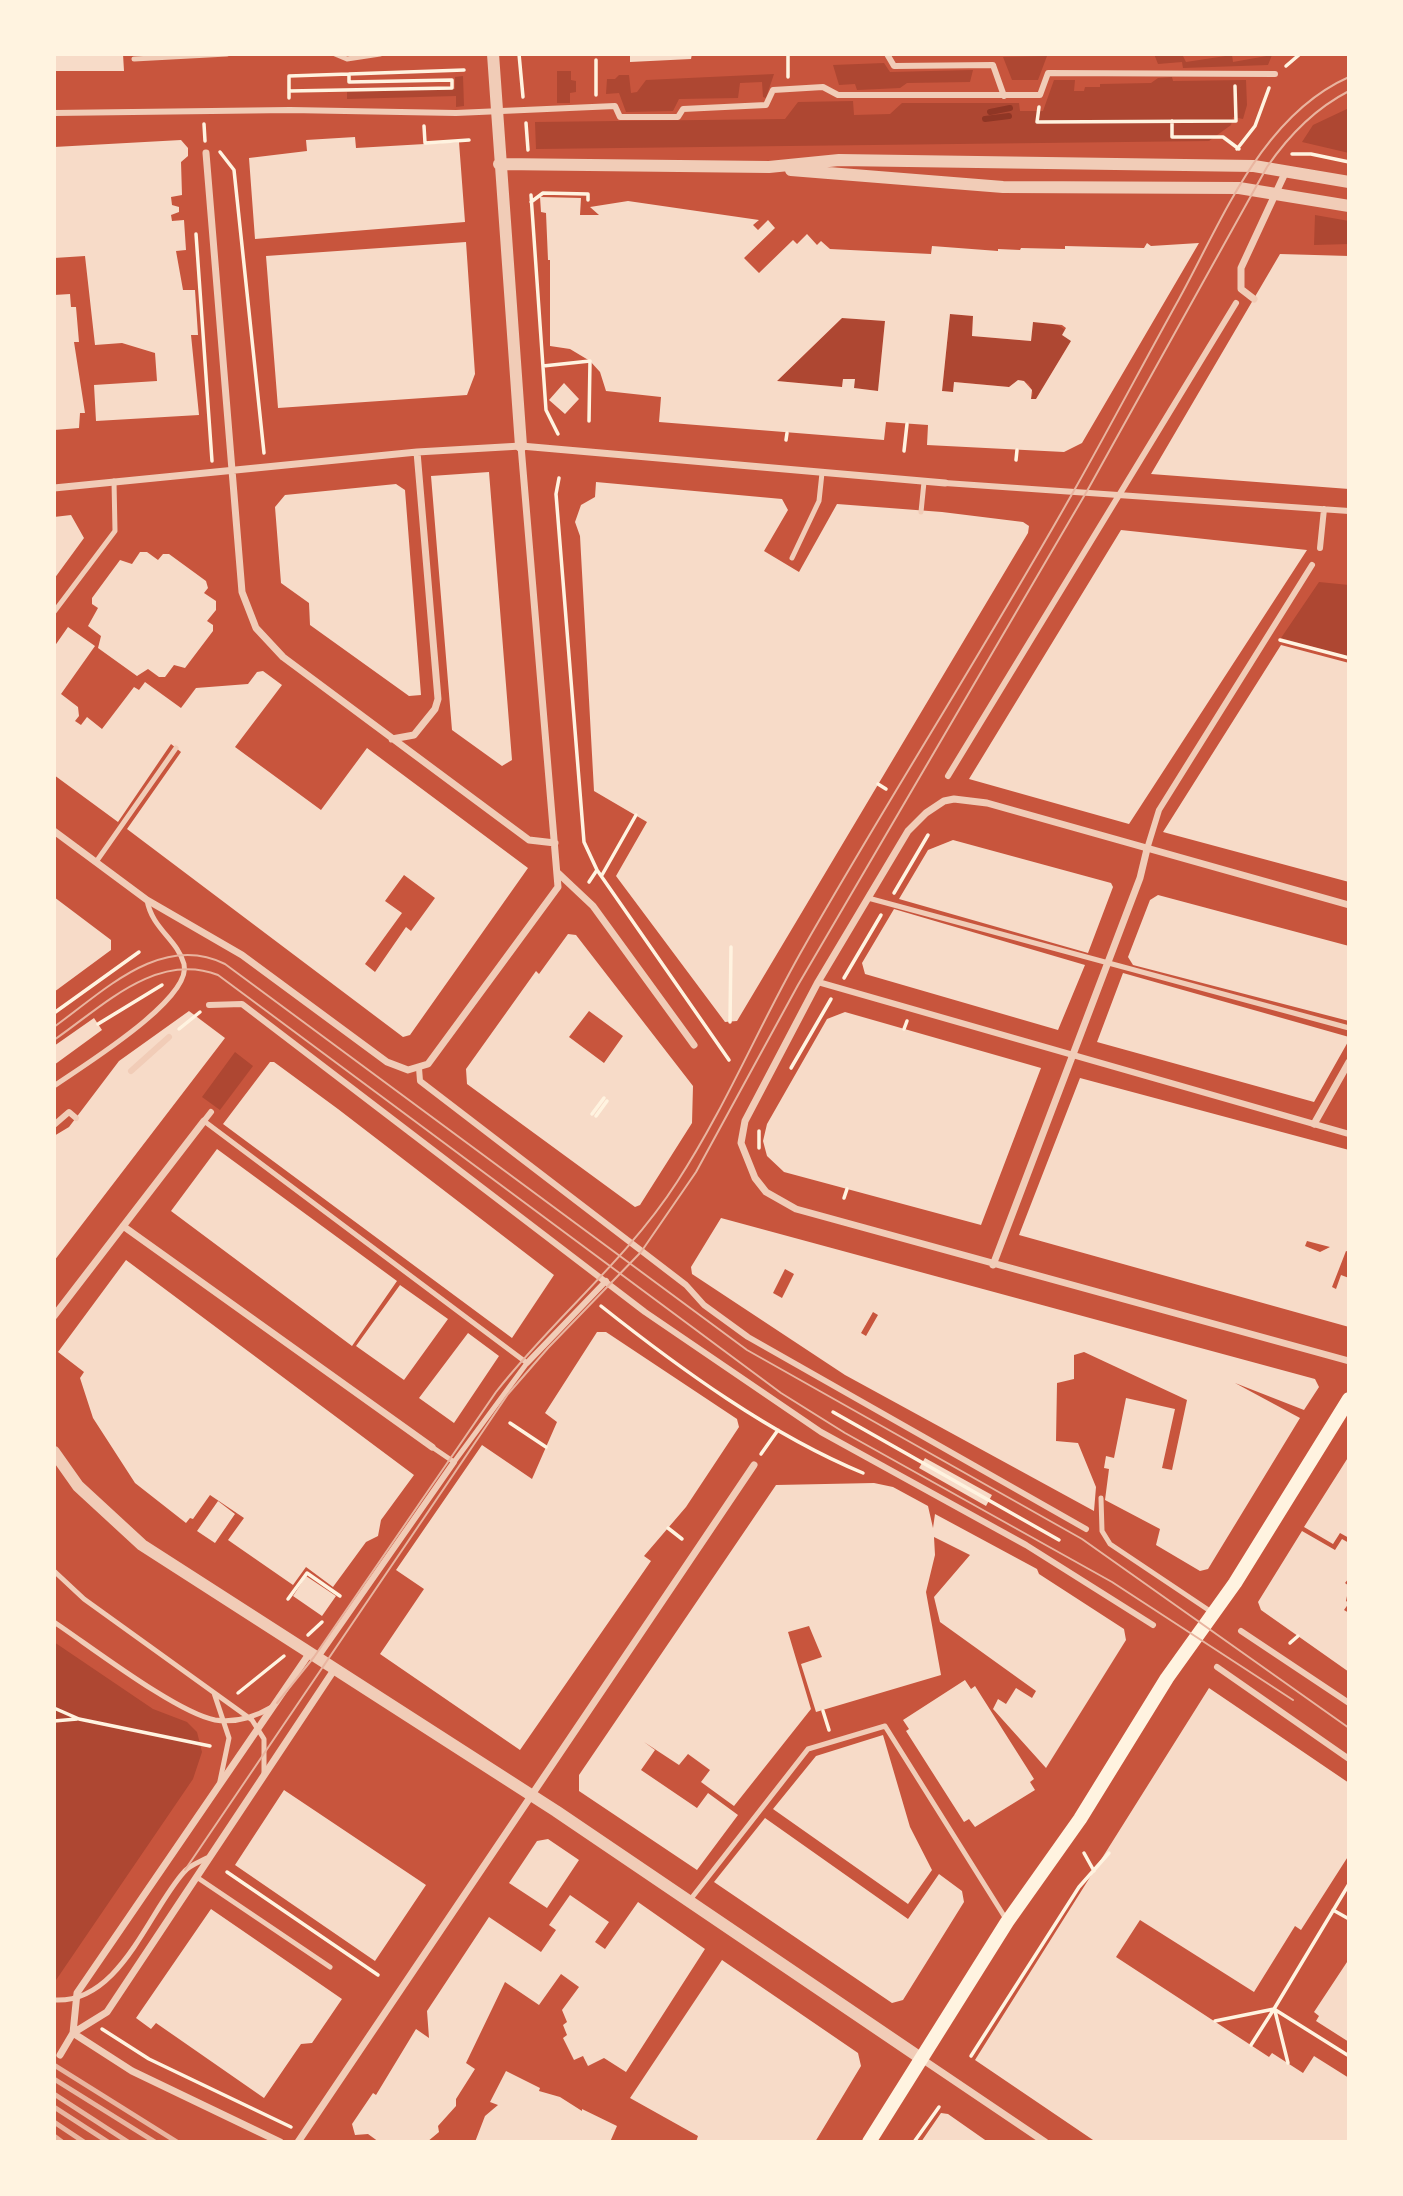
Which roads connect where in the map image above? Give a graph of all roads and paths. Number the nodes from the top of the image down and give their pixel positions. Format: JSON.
{"nodes":[{"id":1,"x":227,"y":54,"type":"edge"},
{"id":2,"x":335,"y":54,"type":"edge"},
{"id":3,"x":380,"y":54,"type":"edge"},
{"id":4,"x":493,"y":54,"type":"edge"},
{"id":5,"x":789,"y":54,"type":"edge"},
{"id":6,"x":887,"y":54,"type":"edge"},
{"id":7,"x":1300,"y":54,"type":"edge"},
{"id":8,"x":134,"y":59,"type":"dead end"},
{"id":9,"x":596,"y":60,"type":"dead end"},
{"id":10,"x":464,"y":70,"type":"dead end"},
{"id":11,"x":349,"y":74,"type":"junction"},
{"id":12,"x":1275,"y":74,"type":"joint"},
{"id":13,"x":1234,"y":75,"type":"junction"},
{"id":14,"x":788,"y":80,"type":"dead end"},
{"id":15,"x":289,"y":91,"type":"junction"},
{"id":16,"x":1040,"y":95,"type":"junction"},
{"id":17,"x":1004,"y":96,"type":"junction"},
{"id":18,"x":1266,"y":96,"type":"dead end"},
{"id":19,"x":596,"y":107,"type":"junction"},
{"id":20,"x":290,"y":110,"type":"junction"},
{"id":21,"x":203,"y":112,"type":"junction"},
{"id":22,"x":54,"y":113,"type":"edge"},
{"id":23,"x":1172,"y":121,"type":"junction"},
{"id":24,"x":469,"y":140,"type":"dead end"},
{"id":25,"x":427,"y":143,"type":"dead end"},
{"id":26,"x":1238,"y":149,"type":"junction"},
{"id":27,"x":1249,"y":149,"type":"dead end"},
{"id":28,"x":206,"y":150,"type":"junction"},
{"id":29,"x":1294,"y":154,"type":"dead end"},
{"id":30,"x":1349,"y":162,"type":"edge"},
{"id":31,"x":499,"y":164,"type":"junction"},
{"id":32,"x":769,"y":167,"type":"junction"},
{"id":33,"x":1287,"y":171,"type":"junction"},
{"id":34,"x":1349,"y":182,"type":"edge"},
{"id":35,"x":1276,"y":193,"type":"junction"},
{"id":36,"x":531,"y":195,"type":"dead end"},
{"id":37,"x":588,"y":200,"type":"dead end"},
{"id":38,"x":531,"y":202,"type":"junction"},
{"id":39,"x":1349,"y":206,"type":"edge"},
{"id":40,"x":196,"y":225,"type":"dead end"},
{"id":41,"x":1254,"y":299,"type":"dead end"},
{"id":42,"x":1236,"y":303,"type":"dead end"},
{"id":43,"x":542,"y":366,"type":"junction"},
{"id":44,"x":589,"y":421,"type":"dead end"},
{"id":45,"x":907,"y":424,"type":"dead end"},
{"id":46,"x":787,"y":433,"type":"dead end"},
{"id":47,"x":558,"y":434,"type":"dead end"},
{"id":48,"x":786,"y":440,"type":"dead end"},
{"id":49,"x":521,"y":446,"type":"junction"},
{"id":50,"x":263,"y":447,"type":"dead end"},
{"id":51,"x":1017,"y":450,"type":"dead end"},
{"id":52,"x":904,"y":451,"type":"dead end"},
{"id":53,"x":417,"y":452,"type":"junction"},
{"id":54,"x":1017,"y":460,"type":"dead end"},
{"id":55,"x":231,"y":469,"type":"junction"},
{"id":56,"x":212,"y":470,"type":"junction"},
{"id":57,"x":822,"y":473,"type":"junction"},
{"id":58,"x":559,"y":478,"type":"dead end"},
{"id":59,"x":114,"y":481,"type":"junction"},
{"id":60,"x":924,"y":482,"type":"junction"},
{"id":61,"x":945,"y":483,"type":"joint"},
{"id":62,"x":54,"y":488,"type":"edge"},
{"id":63,"x":1120,"y":494,"type":"junction"},
{"id":64,"x":1324,"y":509,"type":"junction"},
{"id":65,"x":1349,"y":511,"type":"edge"},
{"id":66,"x":921,"y":512,"type":"dead end"},
{"id":67,"x":1320,"y":548,"type":"dead end"},
{"id":68,"x":792,"y":558,"type":"dead end"},
{"id":69,"x":1311,"y":565,"type":"dead end"},
{"id":70,"x":54,"y":612,"type":"edge"},
{"id":71,"x":1267,"y":636,"type":"junction"},
{"id":72,"x":1349,"y":658,"type":"edge"},
{"id":73,"x":392,"y":738,"type":"junction"},
{"id":74,"x":176,"y":748,"type":"dead end"},
{"id":75,"x":948,"y":776,"type":"dead end"},
{"id":76,"x":878,"y":784,"type":"dead end"},
{"id":77,"x":886,"y":789,"type":"dead end"},
{"id":78,"x":636,"y":815,"type":"dead end"},
{"id":79,"x":54,"y":831,"type":"edge"},
{"id":80,"x":929,"y":835,"type":"dead end"},
{"id":81,"x":555,"y":843,"type":"junction"},
{"id":82,"x":1147,"y":849,"type":"junction"},
{"id":83,"x":96,"y":862,"type":"junction"},
{"id":84,"x":597,"y":870,"type":"junction"},
{"id":85,"x":558,"y":873,"type":"junction"},
{"id":86,"x":602,"y":875,"type":"junction"},
{"id":87,"x":588,"y":883,"type":"dead end"},
{"id":88,"x":868,"y":898,"type":"junction"},
{"id":89,"x":147,"y":900,"type":"junction"},
{"id":90,"x":888,"y":903,"type":"junction"},
{"id":91,"x":1349,"y":905,"type":"edge"},
{"id":92,"x":732,"y":947,"type":"dead end"},
{"id":93,"x":139,"y":952,"type":"dead end"},
{"id":94,"x":1108,"y":962,"type":"junction"},
{"id":95,"x":818,"y":982,"type":"junction"},
{"id":96,"x":163,"y":984,"type":"dead end"},
{"id":97,"x":838,"y":989,"type":"junction"},
{"id":98,"x":209,"y":1004,"type":"joint"},
{"id":99,"x":54,"y":1013,"type":"edge"},
{"id":100,"x":730,"y":1022,"type":"dead end"},
{"id":101,"x":98,"y":1024,"type":"dead end"},
{"id":102,"x":1349,"y":1028,"type":"edge"},
{"id":103,"x":169,"y":1037,"type":"joint"},
{"id":104,"x":695,"y":1045,"type":"dead end"},
{"id":105,"x":1072,"y":1053,"type":"junction"},
{"id":106,"x":729,"y":1060,"type":"dead end"},
{"id":107,"x":1349,"y":1062,"type":"edge"},
{"id":108,"x":419,"y":1068,"type":"junction"},
{"id":109,"x":131,"y":1071,"type":"dead end"},
{"id":110,"x":786,"y":1076,"type":"dead end"},
{"id":111,"x":54,"y":1086,"type":"edge"},
{"id":112,"x":606,"y":1099,"type":"dead end"},
{"id":113,"x":211,"y":1112,"type":"dead end"},
{"id":114,"x":594,"y":1115,"type":"dead end"},
{"id":115,"x":76,"y":1118,"type":"dead end"},
{"id":116,"x":762,"y":1118,"type":"dead end"},
{"id":117,"x":204,"y":1121,"type":"junction"},
{"id":118,"x":1314,"y":1124,"type":"junction"},
{"id":119,"x":54,"y":1125,"type":"edge"},
{"id":120,"x":1349,"y":1134,"type":"edge"},
{"id":121,"x":760,"y":1153,"type":"dead end"},
{"id":122,"x":847,"y":1189,"type":"dead end"},
{"id":123,"x":844,"y":1198,"type":"dead end"},
{"id":124,"x":123,"y":1226,"type":"junction"},
{"id":125,"x":993,"y":1265,"type":"junction"},
{"id":126,"x":606,"y":1281,"type":"junction"},
{"id":127,"x":54,"y":1315,"type":"edge"},
{"id":128,"x":1349,"y":1361,"type":"edge"},
{"id":129,"x":527,"y":1363,"type":"junction"},
{"id":130,"x":1349,"y":1399,"type":"edge"},
{"id":131,"x":833,"y":1412,"type":"dead end"},
{"id":132,"x":510,"y":1423,"type":"dead end"},
{"id":133,"x":778,"y":1430,"type":"dead end"},
{"id":134,"x":432,"y":1447,"type":"joint"},
{"id":135,"x":546,"y":1447,"type":"dead end"},
{"id":136,"x":54,"y":1452,"type":"edge"},
{"id":137,"x":454,"y":1462,"type":"junction"},
{"id":138,"x":754,"y":1465,"type":"joint"},
{"id":139,"x":1101,"y":1498,"type":"dead end"},
{"id":140,"x":668,"y":1528,"type":"dead end"},
{"id":141,"x":1086,"y":1529,"type":"dead end"},
{"id":142,"x":682,"y":1539,"type":"dead end"},
{"id":143,"x":1059,"y":1540,"type":"dead end"},
{"id":144,"x":54,"y":1571,"type":"edge"},
{"id":145,"x":340,"y":1596,"type":"dead end"},
{"id":146,"x":288,"y":1599,"type":"dead end"},
{"id":147,"x":1214,"y":1613,"type":"junction"},
{"id":148,"x":54,"y":1622,"type":"edge"},
{"id":149,"x":1153,"y":1625,"type":"dead end"},
{"id":150,"x":1241,"y":1631,"type":"dead end"},
{"id":151,"x":1298,"y":1636,"type":"dead end"},
{"id":152,"x":1290,"y":1643,"type":"dead end"},
{"id":153,"x":313,"y":1656,"type":"junction"},
{"id":154,"x":273,"y":1665,"type":"dead end"},
{"id":155,"x":1217,"y":1667,"type":"dead end"},
{"id":156,"x":334,"y":1670,"type":"junction"},
{"id":157,"x":265,"y":1672,"type":"junction"},
{"id":158,"x":275,"y":1679,"type":"dead end"},
{"id":159,"x":214,"y":1693,"type":"junction"},
{"id":160,"x":237,"y":1693,"type":"dead end"},
{"id":161,"x":277,"y":1703,"type":"junction"},
{"id":162,"x":1349,"y":1703,"type":"edge"},
{"id":163,"x":54,"y":1708,"type":"edge"},
{"id":164,"x":823,"y":1711,"type":"dead end"},
{"id":165,"x":250,"y":1717,"type":"junction"},
{"id":166,"x":79,"y":1719,"type":"junction"},
{"id":167,"x":54,"y":1721,"type":"edge"},
{"id":168,"x":224,"y":1721,"type":"junction"},
{"id":169,"x":259,"y":1729,"type":"junction"},
{"id":170,"x":832,"y":1742,"type":"junction"},
{"id":171,"x":210,"y":1746,"type":"dead end"},
{"id":172,"x":1349,"y":1759,"type":"edge"},
{"id":173,"x":263,"y":1775,"type":"junction"},
{"id":174,"x":219,"y":1784,"type":"junction"},
{"id":175,"x":530,"y":1797,"type":"junction"},
{"id":176,"x":1084,"y":1853,"type":"dead end"},
{"id":177,"x":1109,"y":1853,"type":"dead end"},
{"id":178,"x":207,"y":1858,"type":"junction"},
{"id":179,"x":1094,"y":1871,"type":"junction"},
{"id":180,"x":227,"y":1872,"type":"dead end"},
{"id":181,"x":198,"y":1878,"type":"junction"},
{"id":182,"x":1349,"y":1884,"type":"edge"},
{"id":183,"x":690,"y":1900,"type":"junction"},
{"id":184,"x":1334,"y":1910,"type":"junction"},
{"id":185,"x":1349,"y":1919,"type":"edge"},
{"id":186,"x":1007,"y":1922,"type":"junction"},
{"id":187,"x":330,"y":1967,"type":"dead end"},
{"id":188,"x":378,"y":1975,"type":"dead end"},
{"id":189,"x":77,"y":1998,"type":"junction"},
{"id":190,"x":54,"y":2000,"type":"edge"},
{"id":191,"x":1274,"y":2009,"type":"junction"},
{"id":192,"x":1215,"y":2021,"type":"dead end"},
{"id":193,"x":74,"y":2034,"type":"junction"},
{"id":194,"x":125,"y":2045,"type":"dead end"},
{"id":195,"x":1251,"y":2045,"type":"dead end"},
{"id":196,"x":60,"y":2055,"type":"dead end"},
{"id":197,"x":971,"y":2056,"type":"dead end"},
{"id":198,"x":1349,"y":2056,"type":"edge"},
{"id":199,"x":922,"y":2059,"type":"junction"},
{"id":200,"x":1288,"y":2063,"type":"dead end"},
{"id":201,"x":939,"y":2107,"type":"dead end"},
{"id":202,"x":304,"y":2134,"type":"junction"},
{"id":203,"x":280,"y":2142,"type":"edge"},
{"id":204,"x":298,"y":2142,"type":"edge"},
{"id":205,"x":869,"y":2142,"type":"edge"},
{"id":206,"x":914,"y":2142,"type":"edge"},
{"id":207,"x":1045,"y":2142,"type":"edge"}],
"edges":[{"from":1,"to":8,"type":"lane"},
{"from":2,"to":3,"type":"lane"},
{"from":4,"to":31,"type":"street"},
{"from":5,"to":14,"type":"path"},
{"from":6,"to":17,"type":"street"},
{"from":7,"to":12,"type":"path"},
{"from":9,"to":19,"type":"path"},
{"from":10,"to":11,"type":"path"},
{"from":11,"to":15,"type":"path"},
{"from":11,"to":15,"type":"path"},
{"from":12,"to":13,"type":"street"},
{"from":13,"to":16,"type":"street"},
{"from":13,"to":23,"type":"path"},
{"from":15,"to":20,"type":"path"},
{"from":16,"to":17,"type":"street"},
{"from":16,"to":23,"type":"path"},
{"from":17,"to":19,"type":"street"},
{"from":18,"to":26,"type":"path"},
{"from":19,"to":20,"type":"street"},
{"from":20,"to":21,"type":"street"},
{"from":21,"to":22,"type":"street"},
{"from":21,"to":28,"type":"path"},
{"from":23,"to":26,"type":"path"},
{"from":24,"to":25,"type":"path"},
{"from":26,"to":27,"type":"path"},
{"from":28,"to":50,"type":"path"},
{"from":28,"to":55,"type":"street"},
{"from":29,"to":30,"type":"path"},
{"from":31,"to":32,"type":"street"},
{"from":31,"to":49,"type":"street"},
{"from":32,"to":33,"type":"street"},
{"from":32,"to":35,"type":"street"},
{"from":33,"to":34,"type":"street"},
{"from":33,"to":35,"type":"street"},
{"from":35,"to":39,"type":"street"},
{"from":35,"to":41,"type":"street"},
{"from":36,"to":38,"type":"path"},
{"from":37,"to":38,"type":"path"},
{"from":38,"to":43,"type":"path"},
{"from":40,"to":56,"type":"path"},
{"from":42,"to":63,"type":"street"},
{"from":43,"to":44,"type":"path"},
{"from":43,"to":47,"type":"path"},
{"from":45,"to":52,"type":"path"},
{"from":46,"to":48,"type":"path"},
{"from":49,"to":53,"type":"street"},
{"from":49,"to":57,"type":"street"},
{"from":49,"to":81,"type":"street"},
{"from":51,"to":54,"type":"path"},
{"from":53,"to":55,"type":"street"},
{"from":53,"to":73,"type":"street"},
{"from":55,"to":56,"type":"street"},
{"from":55,"to":73,"type":"street"},
{"from":56,"to":59,"type":"street"},
{"from":57,"to":60,"type":"street"},
{"from":57,"to":68,"type":"lane"},
{"from":58,"to":84,"type":"path"},
{"from":59,"to":62,"type":"street"},
{"from":59,"to":70,"type":"lane"},
{"from":60,"to":61,"type":"street"},
{"from":60,"to":66,"type":"lane"},
{"from":61,"to":63,"type":"street"},
{"from":63,"to":64,"type":"street"},
{"from":63,"to":75,"type":"street"},
{"from":64,"to":65,"type":"street"},
{"from":64,"to":67,"type":"street"},
{"from":69,"to":71,"type":"street"},
{"from":71,"to":72,"type":"path"},
{"from":71,"to":82,"type":"street"},
{"from":73,"to":81,"type":"street"},
{"from":74,"to":83,"type":"lane"},
{"from":76,"to":77,"type":"path"},
{"from":78,"to":86,"type":"path"},
{"from":79,"to":83,"type":"street"},
{"from":80,"to":90,"type":"path"},
{"from":81,"to":85,"type":"street"},
{"from":82,"to":88,"type":"street"},
{"from":82,"to":91,"type":"street"},
{"from":82,"to":94,"type":"street"},
{"from":83,"to":89,"type":"street"},
{"from":84,"to":86,"type":"path"},
{"from":84,"to":87,"type":"path"},
{"from":85,"to":104,"type":"street"},
{"from":85,"to":108,"type":"street"},
{"from":86,"to":106,"type":"path"},
{"from":88,"to":90,"type":"lane"},
{"from":88,"to":95,"type":"street"},
{"from":89,"to":108,"type":"street"},
{"from":89,"to":111,"type":"lane"},
{"from":90,"to":94,"type":"lane"},
{"from":90,"to":97,"type":"path"},
{"from":92,"to":100,"type":"path"},
{"from":93,"to":99,"type":"path"},
{"from":94,"to":102,"type":"lane"},
{"from":94,"to":105,"type":"street"},
{"from":95,"to":97,"type":"street"},
{"from":95,"to":125,"type":"street"},
{"from":96,"to":101,"type":"path"},
{"from":97,"to":105,"type":"street"},
{"from":97,"to":110,"type":"path"},
{"from":98,"to":103,"type":"path"},
{"from":98,"to":126,"type":"street"},
{"from":103,"to":109,"type":"street"},
{"from":105,"to":118,"type":"street"},
{"from":105,"to":125,"type":"street"},
{"from":107,"to":118,"type":"street"},
{"from":108,"to":141,"type":"street"},
{"from":112,"to":114,"type":"path"},
{"from":113,"to":117,"type":"street"},
{"from":115,"to":119,"type":"street"},
{"from":116,"to":121,"type":"path"},
{"from":117,"to":124,"type":"street"},
{"from":117,"to":129,"type":"lane"},
{"from":118,"to":120,"type":"street"},
{"from":122,"to":123,"type":"path"},
{"from":124,"to":127,"type":"street"},
{"from":124,"to":134,"type":"street"},
{"from":125,"to":128,"type":"street"},
{"from":126,"to":129,"type":"street"},
{"from":126,"to":149,"type":"street"},
{"from":129,"to":137,"type":"lane"},
{"from":130,"to":147,"type":"main road"},
{"from":131,"to":143,"type":"path"},
{"from":132,"to":135,"type":"path"},
{"from":133,"to":138,"type":"path"},
{"from":134,"to":137,"type":"lane"},
{"from":136,"to":153,"type":"street"},
{"from":137,"to":153,"type":"street"},
{"from":138,"to":175,"type":"street"},
{"from":139,"to":147,"type":"lane"},
{"from":140,"to":142,"type":"path"},
{"from":144,"to":159,"type":"lane"},
{"from":145,"to":146,"type":"path"},
{"from":147,"to":186,"type":"main road"},
{"from":148,"to":168,"type":"lane"},
{"from":150,"to":162,"type":"street"},
{"from":151,"to":152,"type":"path"},
{"from":153,"to":156,"type":"street"},
{"from":153,"to":161,"type":"street"},
{"from":154,"to":157,"type":"path"},
{"from":155,"to":172,"type":"street"},
{"from":156,"to":173,"type":"street"},
{"from":156,"to":175,"type":"street"},
{"from":157,"to":158,"type":"path"},
{"from":157,"to":160,"type":"path"},
{"from":159,"to":165,"type":"lane"},
{"from":159,"to":168,"type":"lane"},
{"from":161,"to":165,"type":"lane"},
{"from":161,"to":169,"type":"street"},
{"from":163,"to":166,"type":"path"},
{"from":164,"to":170,"type":"path"},
{"from":165,"to":168,"type":"lane"},
{"from":165,"to":169,"type":"lane"},
{"from":166,"to":167,"type":"path"},
{"from":166,"to":171,"type":"path"},
{"from":168,"to":174,"type":"lane"},
{"from":169,"to":173,"type":"lane"},
{"from":169,"to":174,"type":"street"},
{"from":170,"to":183,"type":"lane"},
{"from":170,"to":186,"type":"lane"},
{"from":173,"to":178,"type":"street"},
{"from":174,"to":189,"type":"street"},
{"from":175,"to":183,"type":"street"},
{"from":175,"to":202,"type":"street"},
{"from":176,"to":179,"type":"path"},
{"from":177,"to":179,"type":"path"},
{"from":178,"to":181,"type":"street"},
{"from":178,"to":189,"type":"lane"},
{"from":179,"to":197,"type":"path"},
{"from":180,"to":188,"type":"path"},
{"from":181,"to":187,"type":"lane"},
{"from":181,"to":193,"type":"street"},
{"from":182,"to":184,"type":"path"},
{"from":183,"to":199,"type":"street"},
{"from":184,"to":185,"type":"path"},
{"from":184,"to":191,"type":"path"},
{"from":186,"to":199,"type":"main road"},
{"from":189,"to":190,"type":"lane"},
{"from":189,"to":193,"type":"street"},
{"from":191,"to":192,"type":"path"},
{"from":191,"to":195,"type":"path"},
{"from":191,"to":198,"type":"path"},
{"from":191,"to":200,"type":"path"},
{"from":193,"to":196,"type":"street"},
{"from":193,"to":203,"type":"street"},
{"from":194,"to":202,"type":"path"},
{"from":199,"to":205,"type":"main road"},
{"from":199,"to":207,"type":"street"},
{"from":201,"to":206,"type":"path"},
{"from":202,"to":204,"type":"street"}]}
